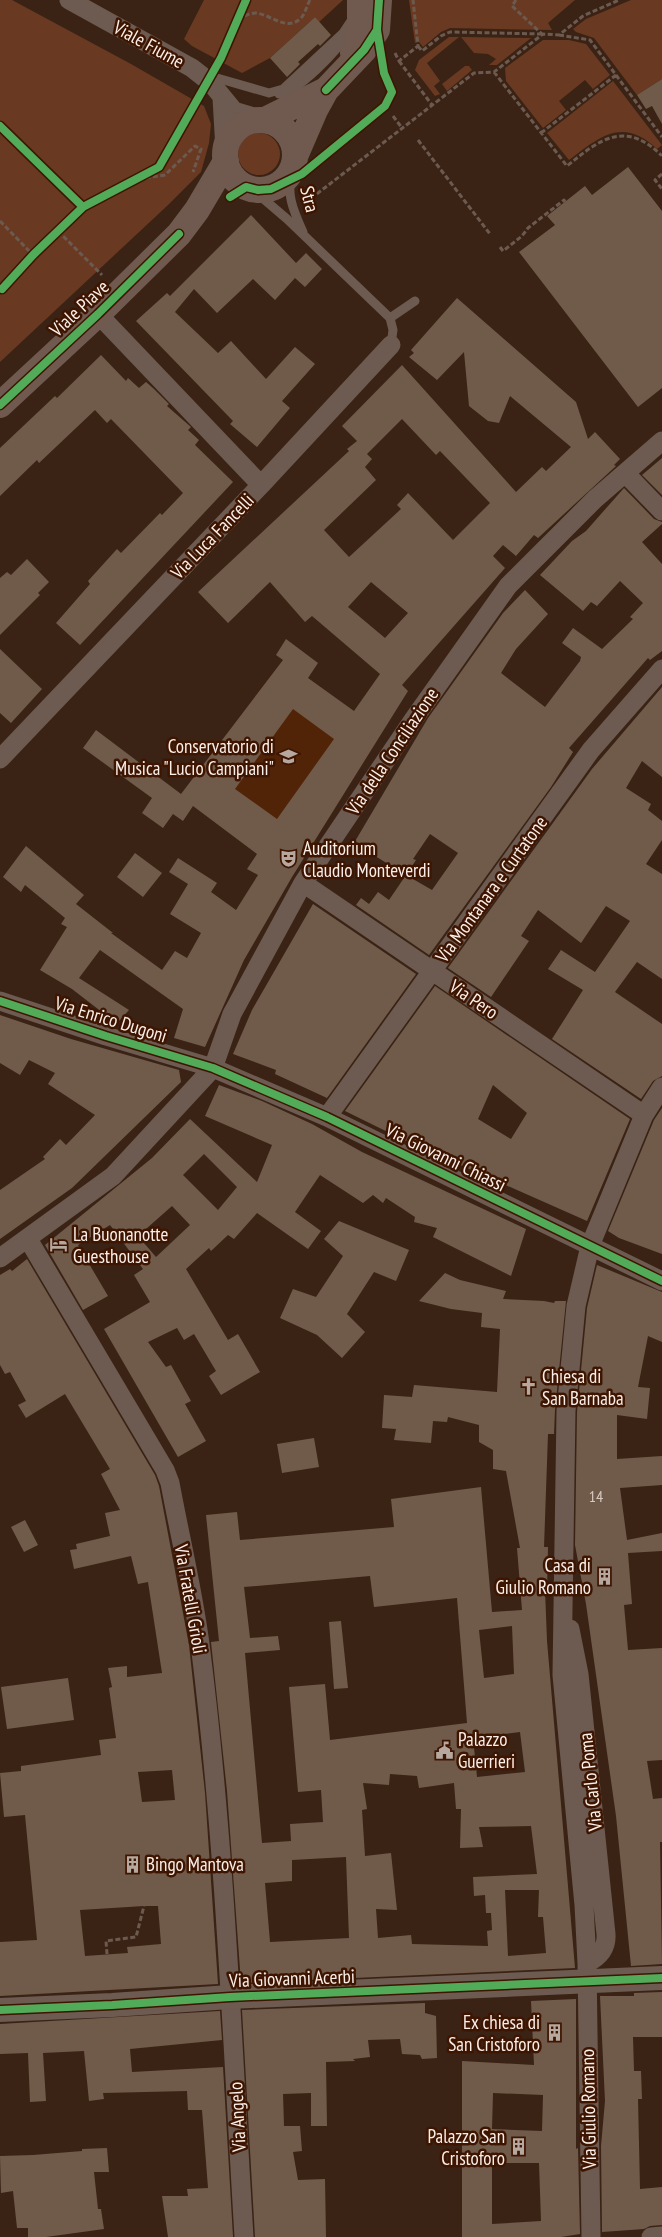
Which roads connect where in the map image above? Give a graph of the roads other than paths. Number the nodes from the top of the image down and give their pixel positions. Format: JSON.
{"nodes":[{"id":1,"x":69,"y":0,"type":"edge"},
{"id":2,"x":379,"y":0,"type":"edge"},
{"id":3,"x":357,"y":7,"type":"edge"},
{"id":4,"x":386,"y":37,"type":"junction"},
{"id":5,"x":192,"y":68,"type":"junction"},
{"id":6,"x":333,"y":83,"type":"junction"},
{"id":7,"x":222,"y":98,"type":"junction"},
{"id":8,"x":263,"y":120,"type":"junction"},
{"id":9,"x":226,"y":155,"type":"junction"},
{"id":10,"x":290,"y":172,"type":"junction"},
{"id":11,"x":249,"y":188,"type":"junction"},
{"id":12,"x":179,"y":234,"type":"junction"},
{"id":13,"x":305,"y":236,"type":"junction"},
{"id":14,"x":416,"y":301,"type":"dead end"},
{"id":15,"x":98,"y":314,"type":"junction"},
{"id":16,"x":390,"y":318,"type":"junction"},
{"id":17,"x":391,"y":345,"type":"joint"},
{"id":18,"x":0,"y":404,"type":"edge"},
{"id":19,"x":662,"y":441,"type":"edge"},
{"id":20,"x":625,"y":472,"type":"junction"},
{"id":21,"x":261,"y":485,"type":"junction"},
{"id":22,"x":662,"y":511,"type":"edge"},
{"id":23,"x":662,"y":668,"type":"edge"},
{"id":24,"x":0,"y":760,"type":"edge"},
{"id":25,"x":303,"y":883,"type":"junction"},
{"id":26,"x":433,"y":970,"type":"junction"},
{"id":27,"x":0,"y":1001,"type":"edge"},
{"id":28,"x":213,"y":1068,"type":"junction"},
{"id":29,"x":662,"y":1087,"type":"edge"},
{"id":30,"x":644,"y":1115,"type":"junction"},
{"id":31,"x":327,"y":1116,"type":"junction"},
{"id":32,"x":28,"y":1239,"type":"junction"},
{"id":33,"x":590,"y":1246,"type":"junction"},
{"id":34,"x":0,"y":1258,"type":"edge"},
{"id":35,"x":662,"y":1281,"type":"edge"},
{"id":36,"x":587,"y":1972,"type":"junction"},
{"id":37,"x":662,"y":1978,"type":"edge"},
{"id":38,"x":230,"y":1996,"type":"junction"},
{"id":39,"x":0,"y":2010,"type":"edge"},
{"id":40,"x":662,"y":2236,"type":"edge"},
{"id":41,"x":244,"y":2237,"type":"edge"},
{"id":42,"x":591,"y":2237,"type":"edge"},
{"id":43,"x":651,"y":2237,"type":"edge"}],
"edges":[{"from":1,"to":5,"type":"street","name":"Viale Fiume"},
{"from":2,"to":4,"type":"main road"},
{"from":3,"to":5,"type":"lane"},
{"from":3,"to":6,"type":"main road"},
{"from":4,"to":6,"type":"main road"},
{"from":4,"to":10,"type":"lane"},
{"from":5,"to":7,"type":"street","name":"Viale Fiume"},
{"from":6,"to":8,"type":"main road"},
{"from":6,"to":10,"type":"main road"},
{"from":7,"to":8,"type":"street","name":"Viale Fiume"},
{"from":7,"to":9,"type":"street"},
{"from":8,"to":9,"type":"main road"},
{"from":8,"to":10,"type":"main road"},
{"from":9,"to":11,"type":"main road"},
{"from":9,"to":12,"type":"main road"},
{"from":10,"to":11,"type":"main road"},
{"from":10,"to":13,"type":"lane","name":"Stra"},
{"from":11,"to":12,"type":"main road"},
{"from":11,"to":13,"type":"lane"},
{"from":12,"to":15,"type":"main road","name":"Viale Piave"},
{"from":13,"to":16,"type":"lane"},
{"from":14,"to":16,"type":"lane"},
{"from":15,"to":18,"type":"main road","name":"Viale Piave"},
{"from":15,"to":21,"type":"street","name":"Via Luca Fancelli"},
{"from":16,"to":17,"type":"lane"},
{"from":17,"to":21,"type":"street"},
{"from":19,"to":20,"type":"street","name":"Via della Conciliazione"},
{"from":20,"to":22,"type":"street"},
{"from":20,"to":25,"type":"street","name":"Via della Conciliazione"},
{"from":21,"to":24,"type":"street","name":"Via Luca Fancelli"},
{"from":23,"to":26,"type":"street","name":"Via Montanara e Curtatone"},
{"from":25,"to":26,"type":"street","name":"Via Pero"},
{"from":25,"to":28,"type":"street","name":"Via della Conciliazione"},
{"from":26,"to":30,"type":"street","name":"Via Pero"},
{"from":26,"to":31,"type":"street","name":"Via Montanara e Curtatone"},
{"from":27,"to":28,"type":"street","name":"Via Enrico Dugoni"},
{"from":28,"to":31,"type":"street","name":"Via Giovanni Chiassi"},
{"from":28,"to":32,"type":"street","name":"Via della Conciliazione"},
{"from":29,"to":30,"type":"street","name":"Via Carlo Poma"},
{"from":30,"to":33,"type":"street","name":"Via Carlo Poma"},
{"from":31,"to":33,"type":"street","name":"Via Giovanni Chiassi"},
{"from":32,"to":34,"type":"street","name":"Via della Conciliazione"},
{"from":32,"to":38,"type":"street","name":"Via Fratelli Grioli"},
{"from":33,"to":35,"type":"street","name":"Via Giovanni Chiassi"},
{"from":33,"to":36,"type":"street","name":"Via Carlo Poma"},
{"from":36,"to":37,"type":"street","name":"Via Giovanni Acerbi"},
{"from":36,"to":38,"type":"street","name":"Via Giovanni Acerbi"},
{"from":36,"to":42,"type":"street","name":"Via Giulio Romano"},
{"from":38,"to":39,"type":"street","name":"Via Giovanni Acerbi"},
{"from":38,"to":41,"type":"street","name":"Via Angelo"},
{"from":40,"to":43,"type":"street"}]}
